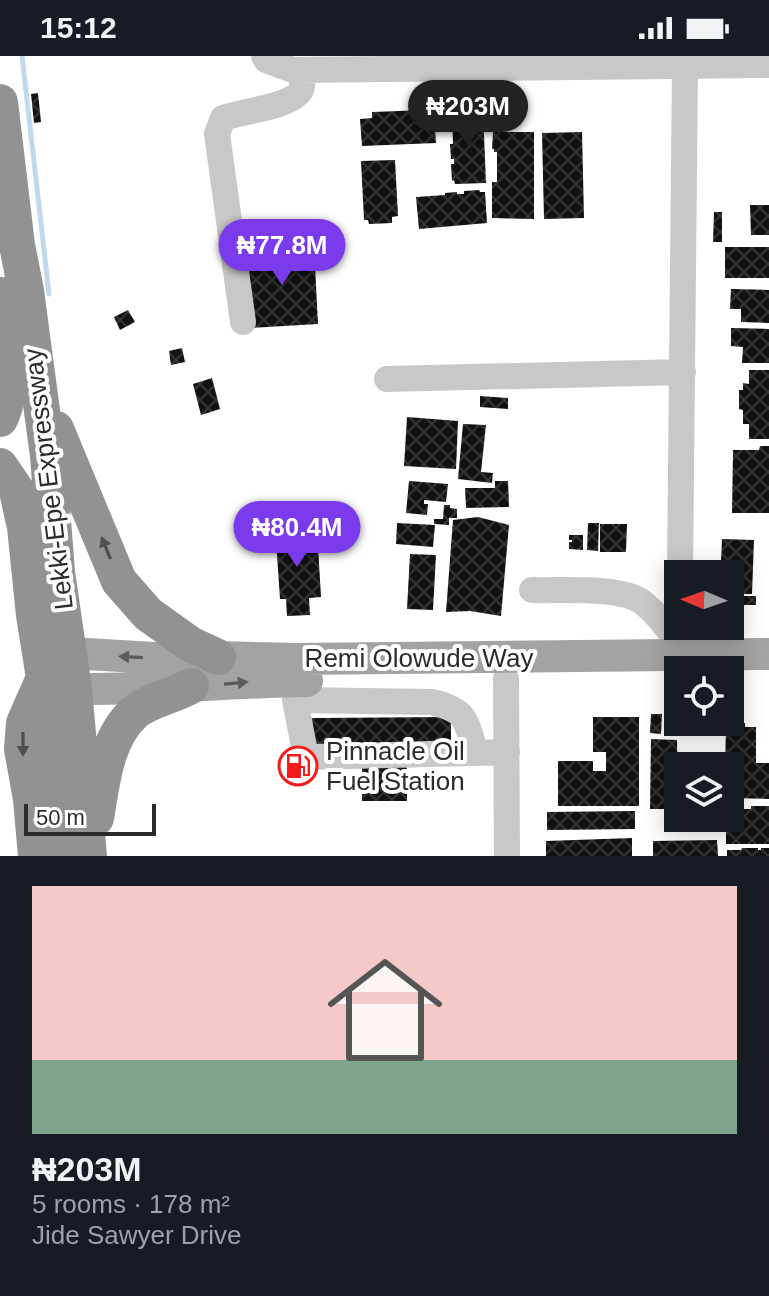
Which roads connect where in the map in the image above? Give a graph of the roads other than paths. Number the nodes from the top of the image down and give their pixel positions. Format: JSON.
{"nodes":[{"id":1,"x":265,"y":58,"type":"edge"},
{"id":2,"x":769,"y":65,"type":"edge"},
{"id":3,"x":685,"y":66,"type":"junction"},
{"id":4,"x":303,"y":71,"type":"junction"},
{"id":5,"x":0,"y":102,"type":"edge"},
{"id":6,"x":0,"y":267,"type":"edge"},
{"id":7,"x":243,"y":322,"type":"dead end"},
{"id":8,"x":683,"y":372,"type":"junction"},
{"id":9,"x":387,"y":379,"type":"dead end"},
{"id":10,"x":38,"y":386,"type":"junction"},
{"id":11,"x":0,"y":419,"type":"edge"},
{"id":12,"x":0,"y":466,"type":"edge"},
{"id":13,"x":0,"y":510,"type":"edge"},
{"id":14,"x":680,"y":560,"type":"edge"},
{"id":15,"x":532,"y":590,"type":"dead end"},
{"id":16,"x":679,"y":650,"type":"edge"},
{"id":17,"x":70,"y":653,"type":"junction"},
{"id":18,"x":769,"y":654,"type":"edge"},
{"id":19,"x":218,"y":657,"type":"junction"},
{"id":20,"x":744,"y":676,"type":"edge"},
{"id":21,"x":769,"y":676,"type":"edge"},
{"id":22,"x":506,"y":678,"type":"junction"},
{"id":23,"x":297,"y":680,"type":"junction"},
{"id":24,"x":59,"y":684,"type":"junction"},
{"id":25,"x":191,"y":686,"type":"junction"},
{"id":26,"x":507,"y":752,"type":"junction"},
{"id":27,"x":476,"y":753,"type":"junction"},
{"id":28,"x":0,"y":765,"type":"edge"},
{"id":29,"x":20,"y":856,"type":"edge"},
{"id":30,"x":36,"y":856,"type":"edge"},
{"id":31,"x":63,"y":856,"type":"edge"},
{"id":32,"x":89,"y":856,"type":"edge"},
{"id":33,"x":507,"y":856,"type":"edge"}],
"edges":[{"from":1,"to":4,"type":"street"},
{"from":2,"to":3,"type":"street"},
{"from":3,"to":4,"type":"street"},
{"from":3,"to":8,"type":"street"},
{"from":4,"to":7,"type":"street"},
{"from":5,"to":10,"type":"highway","name":"Lekki-Epe Expressway"},
{"from":6,"to":11,"type":"highway"},
{"from":8,"to":9,"type":"street"},
{"from":8,"to":14,"type":"street"},
{"from":10,"to":17,"type":"highway","name":"Lekki-Epe Expressway"},
{"from":19,"to":10,"type":"highway","one_way":true},
{"from":12,"to":24,"type":"highway"},
{"from":13,"to":24,"type":"highway"},
{"from":15,"to":16,"type":"street"},
{"from":16,"to":18,"type":"main road","name":"Remi Olowude Way"},
{"from":16,"to":22,"type":"main road","name":"Remi Olowude Way"},
{"from":16,"to":23,"type":"main road","name":"Remi Olowude Way"},
{"from":19,"to":17,"type":"main road","name":"Remi Olowude Way","one_way":true},
{"from":17,"to":24,"type":"highway","name":"Lekki-Epe Expressway"},
{"from":19,"to":23,"type":"main road","name":"Remi Olowude Way"},
{"from":20,"to":21,"type":"main road"},
{"from":22,"to":23,"type":"main road","name":"Remi Olowude Way"},
{"from":22,"to":26,"type":"street"},
{"from":25,"to":23,"type":"main road","name":"Remi Olowude Way","one_way":true},
{"from":23,"to":27,"type":"street"},
{"from":23,"to":27,"type":"street"},
{"from":24,"to":25,"type":"main road","name":"Remi Olowude Way"},
{"from":24,"to":30,"type":"highway","one_way":true},
{"from":24,"to":31,"type":"highway"},
{"from":24,"to":32,"type":"highway","name":"Lekki-Epe Expressway"},
{"from":25,"to":32,"type":"highway"},
{"from":26,"to":27,"type":"street"},
{"from":26,"to":33,"type":"street"},
{"from":28,"to":29,"type":"highway"}]}
